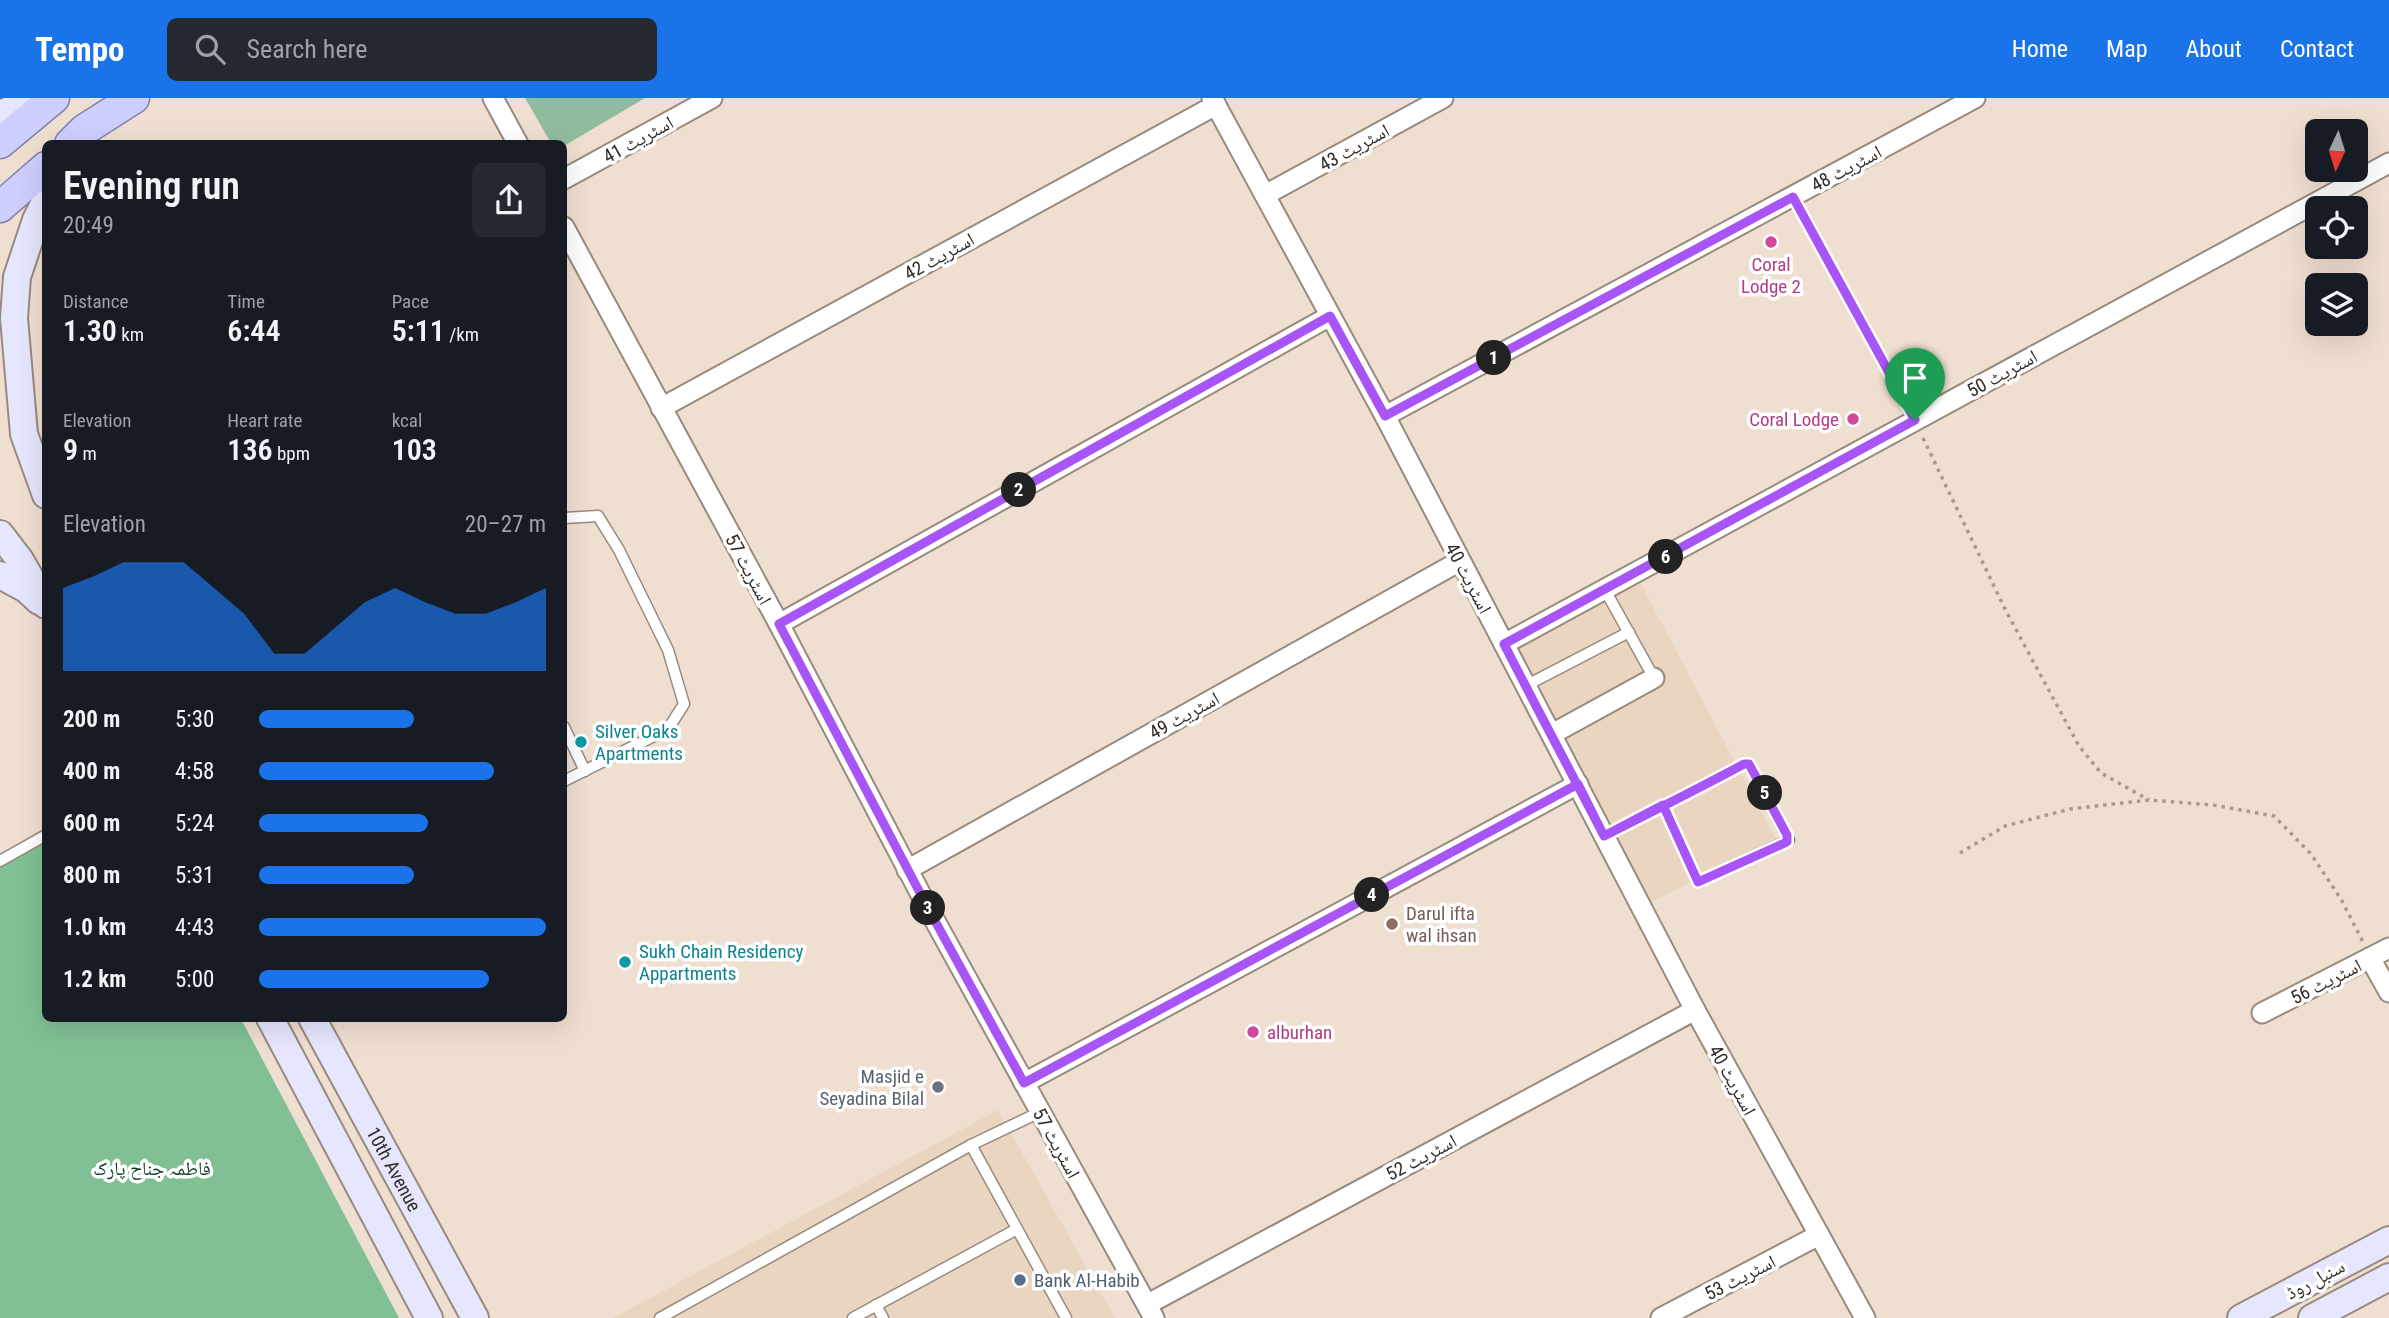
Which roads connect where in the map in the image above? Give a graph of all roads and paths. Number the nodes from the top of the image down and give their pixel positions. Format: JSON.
{"nodes":[{"id":1,"x":38,"y":98,"type":"edge"},
{"id":2,"x":54,"y":98,"type":"edge"},
{"id":3,"x":134,"y":98,"type":"edge"},
{"id":4,"x":493,"y":98,"type":"edge"},
{"id":5,"x":712,"y":98,"type":"edge"},
{"id":6,"x":1443,"y":98,"type":"edge"},
{"id":7,"x":1975,"y":98,"type":"edge"},
{"id":8,"x":1214,"y":101,"type":"edge"},
{"id":9,"x":0,"y":114,"type":"edge"},
{"id":10,"x":77,"y":139,"type":"edge"},
{"id":11,"x":516,"y":140,"type":"edge"},
{"id":12,"x":0,"y":143,"type":"edge"},
{"id":13,"x":2389,"y":163,"type":"edge"},
{"id":14,"x":42,"y":170,"type":"edge"},
{"id":15,"x":567,"y":177,"type":"edge"},
{"id":16,"x":1265,"y":195,"type":"junction"},
{"id":17,"x":1793,"y":197,"type":"junction"},
{"id":18,"x":0,"y":207,"type":"edge"},
{"id":19,"x":42,"y":208,"type":"edge"},
{"id":20,"x":567,"y":233,"type":"edge"},
{"id":21,"x":1330,"y":316,"type":"junction"},
{"id":22,"x":0,"y":375,"type":"edge"},
{"id":23,"x":661,"y":408,"type":"junction"},
{"id":24,"x":1385,"y":416,"type":"junction"},
{"id":25,"x":1915,"y":420,"type":"junction"},
{"id":26,"x":24,"y":434,"type":"junction"},
{"id":27,"x":42,"y":484,"type":"edge"},
{"id":28,"x":567,"y":518,"type":"edge"},
{"id":29,"x":0,"y":534,"type":"edge"},
{"id":30,"x":1460,"y":561,"type":"junction"},
{"id":31,"x":0,"y":575,"type":"edge"},
{"id":32,"x":1605,"y":590,"type":"junction"},
{"id":33,"x":42,"y":599,"type":"edge"},
{"id":34,"x":42,"y":603,"type":"edge"},
{"id":35,"x":779,"y":624,"type":"junction"},
{"id":36,"x":1629,"y":632,"type":"junction"},
{"id":37,"x":1504,"y":644,"type":"junction"},
{"id":38,"x":1654,"y":678,"type":"joint"},
{"id":39,"x":1525,"y":686,"type":"junction"},
{"id":40,"x":567,"y":734,"type":"edge"},
{"id":41,"x":1552,"y":734,"type":"junction"},
{"id":42,"x":584,"y":771,"type":"junction"},
{"id":43,"x":567,"y":780,"type":"edge"},
{"id":44,"x":1578,"y":784,"type":"junction"},
{"id":45,"x":2149,"y":800,"type":"junction"},
{"id":46,"x":1663,"y":805,"type":"junction"},
{"id":47,"x":1604,"y":836,"type":"junction"},
{"id":48,"x":42,"y":837,"type":"edge"},
{"id":49,"x":1960,"y":853,"type":"dead end"},
{"id":50,"x":0,"y":861,"type":"edge"},
{"id":51,"x":907,"y":870,"type":"junction"},
{"id":52,"x":2389,"y":948,"type":"edge"},
{"id":53,"x":2370,"y":958,"type":"junction"},
{"id":54,"x":2389,"y":992,"type":"edge"},
{"id":55,"x":1695,"y":1010,"type":"junction"},
{"id":56,"x":2262,"y":1013,"type":"dead end"},
{"id":57,"x":272,"y":1022,"type":"edge"},
{"id":58,"x":314,"y":1022,"type":"edge"},
{"id":59,"x":1024,"y":1083,"type":"junction"},
{"id":60,"x":1040,"y":1112,"type":"junction"},
{"id":61,"x":971,"y":1145,"type":"junction"},
{"id":62,"x":408,"y":1195,"type":"junction"},
{"id":63,"x":374,"y":1214,"type":"junction"},
{"id":64,"x":1017,"y":1229,"type":"junction"},
{"id":65,"x":1819,"y":1236,"type":"junction"},
{"id":66,"x":2389,"y":1240,"type":"edge"},
{"id":67,"x":2389,"y":1277,"type":"edge"},
{"id":68,"x":876,"y":1306,"type":"junction"},
{"id":69,"x":1151,"y":1311,"type":"edge"},
{"id":70,"x":429,"y":1318,"type":"edge"},
{"id":71,"x":475,"y":1318,"type":"edge"},
{"id":72,"x":660,"y":1318,"type":"edge"},
{"id":73,"x":853,"y":1318,"type":"edge"},
{"id":74,"x":883,"y":1318,"type":"edge"},
{"id":75,"x":1066,"y":1318,"type":"edge"},
{"id":76,"x":1661,"y":1318,"type":"edge"},
{"id":77,"x":1865,"y":1318,"type":"edge"},
{"id":78,"x":2241,"y":1318,"type":"edge"},
{"id":79,"x":2312,"y":1318,"type":"edge"}],
"edges":[{"from":1,"to":9,"type":"main road"},
{"from":2,"to":12,"type":"main road"},
{"from":3,"to":10,"type":"main road"},
{"from":4,"to":11,"type":"street"},
{"from":5,"to":15,"type":"street","name":"اسٹریٹ 41"},
{"from":6,"to":16,"type":"street","name":"اسٹریٹ 43"},
{"from":7,"to":17,"type":"street","name":"اسٹریٹ 48"},
{"from":8,"to":16,"type":"street","name":"اسٹریٹ 40"},
{"from":8,"to":23,"type":"street","name":"اسٹریٹ 42"},
{"from":13,"to":25,"type":"street","name":"اسٹریٹ 50"},
{"from":14,"to":18,"type":"main road"},
{"from":16,"to":21,"type":"street","name":"اسٹریٹ 40"},
{"from":17,"to":24,"type":"street","name":"اسٹریٹ 48"},
{"from":17,"to":25,"type":"path"},
{"from":19,"to":26,"type":"main road"},
{"from":20,"to":23,"type":"street","name":"اسٹریٹ 57"},
{"from":21,"to":24,"type":"street","name":"اسٹریٹ 40"},
{"from":21,"to":35,"type":"street"},
{"from":22,"to":26,"type":"main road"},
{"from":23,"to":35,"type":"street","name":"اسٹریٹ 57"},
{"from":24,"to":30,"type":"street","name":"اسٹریٹ 40"},
{"from":25,"to":32,"type":"street","name":"اسٹریٹ 50"},
{"from":25,"to":45,"type":"path"},
{"from":26,"to":27,"type":"main road"},
{"from":28,"to":42,"type":"lane"},
{"from":29,"to":33,"type":"main road"},
{"from":30,"to":37,"type":"street","name":"اسٹریٹ 40"},
{"from":30,"to":51,"type":"street","name":"اسٹریٹ 49"},
{"from":31,"to":34,"type":"main road"},
{"from":32,"to":36,"type":"lane"},
{"from":32,"to":37,"type":"street","name":"اسٹریٹ 50"},
{"from":35,"to":51,"type":"street","name":"اسٹریٹ 57"},
{"from":36,"to":38,"type":"lane"},
{"from":36,"to":39,"type":"lane"},
{"from":37,"to":39,"type":"street","name":"اسٹریٹ 40"},
{"from":38,"to":41,"type":"street"},
{"from":39,"to":41,"type":"street","name":"اسٹریٹ 40"},
{"from":40,"to":42,"type":"lane"},
{"from":41,"to":44,"type":"street","name":"اسٹریٹ 40"},
{"from":42,"to":43,"type":"lane"},
{"from":44,"to":47,"type":"street","name":"اسٹریٹ 40"},
{"from":44,"to":59,"type":"street"},
{"from":45,"to":49,"type":"path"},
{"from":45,"to":53,"type":"path"},
{"from":46,"to":46,"type":"lane"},
{"from":46,"to":47,"type":"lane"},
{"from":47,"to":55,"type":"street","name":"اسٹریٹ 40"},
{"from":48,"to":50,"type":"lane"},
{"from":51,"to":59,"type":"street","name":"اسٹریٹ 57"},
{"from":52,"to":53,"type":"street","name":"اسٹریٹ 56"},
{"from":53,"to":54,"type":"street"},
{"from":53,"to":56,"type":"street","name":"اسٹریٹ 56"},
{"from":55,"to":65,"type":"street","name":"اسٹریٹ 40"},
{"from":55,"to":69,"type":"street","name":"اسٹریٹ 52"},
{"from":57,"to":63,"type":"main road","name":"10th Avenue"},
{"from":58,"to":62,"type":"main road","name":"10th Avenue"},
{"from":59,"to":60,"type":"street","name":"اسٹریٹ 57"},
{"from":60,"to":61,"type":"lane"},
{"from":60,"to":69,"type":"street","name":"اسٹریٹ 57"},
{"from":61,"to":64,"type":"lane"},
{"from":61,"to":72,"type":"lane"},
{"from":62,"to":63,"type":"main road"},
{"from":62,"to":71,"type":"main road","name":"10th Avenue"},
{"from":63,"to":70,"type":"main road","name":"10th Avenue"},
{"from":64,"to":68,"type":"lane"},
{"from":64,"to":75,"type":"lane"},
{"from":65,"to":76,"type":"street","name":"اسٹریٹ 53"},
{"from":65,"to":77,"type":"street","name":"اسٹریٹ 40"},
{"from":66,"to":78,"type":"main road","name":"سنبل روڈ"},
{"from":67,"to":79,"type":"main road","name":"سنبل روڈ"},
{"from":68,"to":73,"type":"lane"},
{"from":68,"to":74,"type":"lane"}]}
